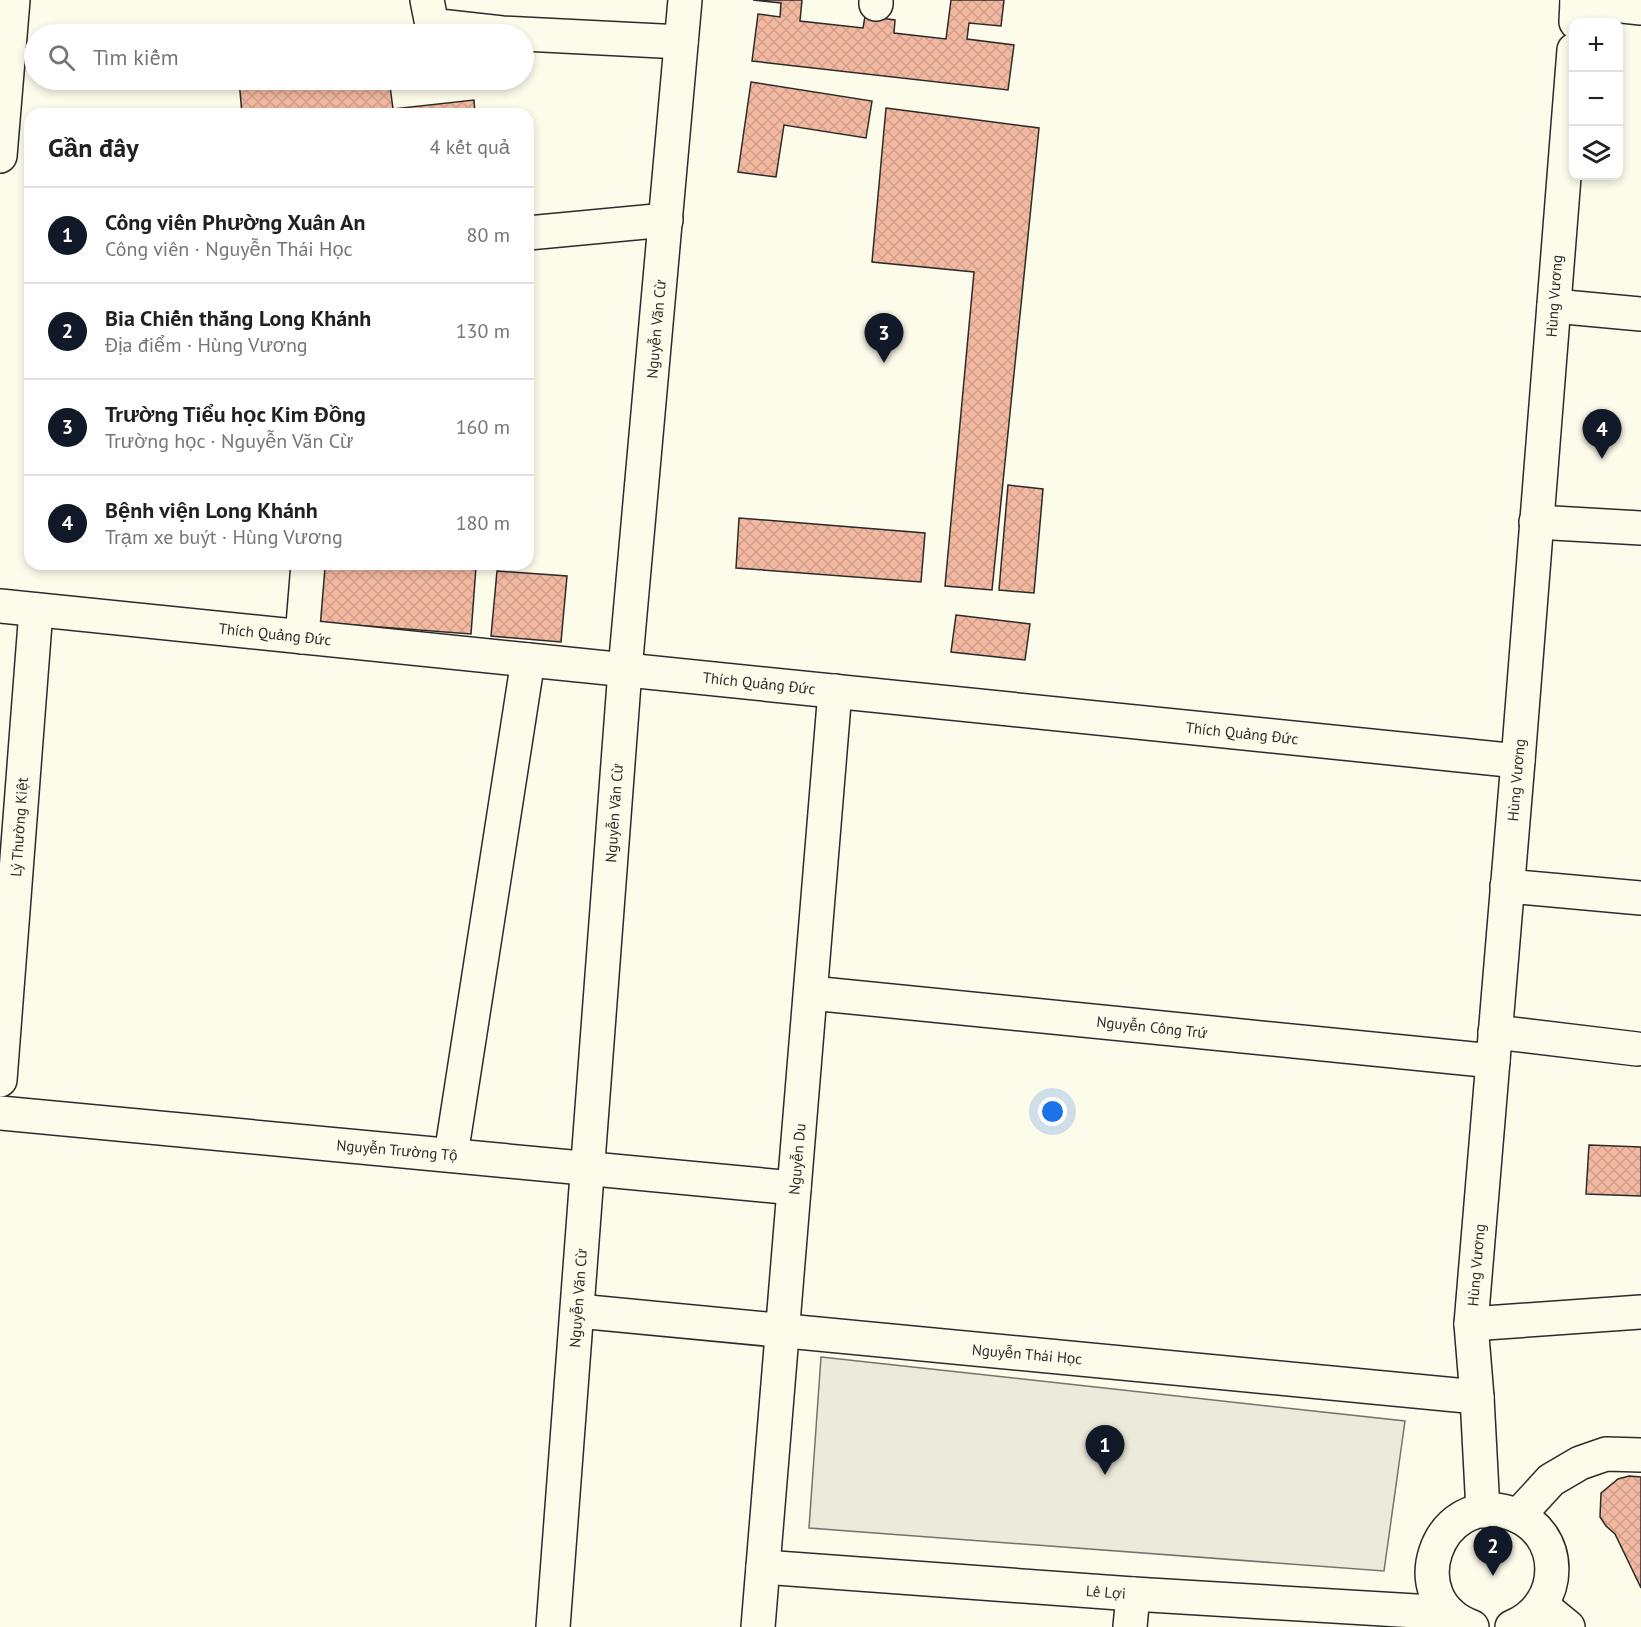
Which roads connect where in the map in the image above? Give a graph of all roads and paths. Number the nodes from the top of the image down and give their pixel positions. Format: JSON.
{"nodes":[{"id":1,"x":13,"y":0,"type":"edge"},
{"id":2,"x":427,"y":0,"type":"edge"},
{"id":3,"x":685,"y":0,"type":"edge"},
{"id":4,"x":1577,"y":0,"type":"edge"},
{"id":5,"x":1641,"y":8,"type":"edge"},
{"id":6,"x":1576,"y":18,"type":"edge"},
{"id":7,"x":436,"y":24,"type":"edge"},
{"id":8,"x":534,"y":35,"type":"edge"},
{"id":9,"x":681,"y":42,"type":"junction"},
{"id":10,"x":1572,"y":72,"type":"edge"},
{"id":11,"x":0,"y":156,"type":"edge"},
{"id":12,"x":666,"y":220,"type":"junction"},
{"id":13,"x":534,"y":232,"type":"edge"},
{"id":14,"x":1554,"y":306,"type":"junction"},
{"id":15,"x":1641,"y":314,"type":"edge"},
{"id":16,"x":1536,"y":522,"type":"junction"},
{"id":17,"x":1641,"y":528,"type":"edge"},
{"id":18,"x":308,"y":570,"type":"edge"},
{"id":19,"x":0,"y":606,"type":"edge"},
{"id":20,"x":36,"y":610,"type":"junction"},
{"id":21,"x":302,"y":637,"type":"junction"},
{"id":22,"x":528,"y":660,"type":"junction"},
{"id":23,"x":625,"y":670,"type":"junction"},
{"id":24,"x":835,"y":691,"type":"junction"},
{"id":25,"x":1518,"y":760,"type":"junction"},
{"id":26,"x":1507,"y":886,"type":"junction"},
{"id":27,"x":1641,"y":898,"type":"edge"},
{"id":28,"x":811,"y":993,"type":"junction"},
{"id":29,"x":1494,"y":1046,"type":"junction"},
{"id":30,"x":1637,"y":1050,"type":"dead end"},
{"id":31,"x":0,"y":1080,"type":"edge"},
{"id":32,"x":0,"y":1113,"type":"edge"},
{"id":33,"x":451,"y":1155,"type":"junction"},
{"id":34,"x":588,"y":1168,"type":"junction"},
{"id":35,"x":794,"y":1188,"type":"junction"},
{"id":36,"x":578,"y":1311,"type":"junction"},
{"id":37,"x":1641,"y":1312,"type":"edge"},
{"id":38,"x":1471,"y":1323,"type":"junction"},
{"id":39,"x":782,"y":1330,"type":"junction"},
{"id":40,"x":1477,"y":1397,"type":"junction"},
{"id":41,"x":1641,"y":1455,"type":"edge"},
{"id":42,"x":1483,"y":1511,"type":"junction"},
{"id":43,"x":1518,"y":1516,"type":"junction"},
{"id":44,"x":763,"y":1567,"type":"junction"},
{"id":45,"x":1133,"y":1594,"type":"junction"},
{"id":46,"x":1541,"y":1605,"type":"junction"},
{"id":47,"x":1456,"y":1622,"type":"edge"},
{"id":48,"x":554,"y":1627,"type":"edge"},
{"id":49,"x":758,"y":1627,"type":"edge"},
{"id":50,"x":1130,"y":1627,"type":"edge"},
{"id":51,"x":1512,"y":1627,"type":"edge"},
{"id":52,"x":1568,"y":1627,"type":"edge"}],
"edges":[{"from":1,"to":11,"type":"street"},
{"from":2,"to":7,"type":"street"},
{"from":3,"to":9,"type":"street","name":"Nguyễn Văn Cừ"},
{"from":4,"to":5,"type":"street"},
{"from":4,"to":6,"type":"street"},
{"from":8,"to":9,"type":"street"},
{"from":9,"to":12,"type":"street","name":"Nguyễn Văn Cừ"},
{"from":10,"to":14,"type":"street","name":"Hùng Vương"},
{"from":12,"to":13,"type":"street"},
{"from":12,"to":23,"type":"street","name":"Nguyễn Văn Cừ"},
{"from":14,"to":15,"type":"street"},
{"from":14,"to":16,"type":"street","name":"Hùng Vương"},
{"from":16,"to":17,"type":"street"},
{"from":16,"to":25,"type":"street","name":"Hùng Vương"},
{"from":18,"to":21,"type":"street"},
{"from":19,"to":20,"type":"street","name":"Thích Quảng Đức"},
{"from":20,"to":21,"type":"street","name":"Thích Quảng Đức"},
{"from":20,"to":31,"type":"street","name":"Lý Thường Kiệt"},
{"from":21,"to":22,"type":"street","name":"Thích Quảng Đức"},
{"from":22,"to":23,"type":"street","name":"Thích Quảng Đức"},
{"from":22,"to":33,"type":"street"},
{"from":23,"to":24,"type":"street","name":"Thích Quảng Đức"},
{"from":23,"to":34,"type":"street","name":"Nguyễn Văn Cừ"},
{"from":24,"to":25,"type":"street","name":"Thích Quảng Đức"},
{"from":24,"to":28,"type":"street","name":"Nguyễn Du"},
{"from":25,"to":26,"type":"street","name":"Hùng Vương"},
{"from":26,"to":27,"type":"street"},
{"from":26,"to":29,"type":"street","name":"Hùng Vương"},
{"from":28,"to":29,"type":"street","name":"Nguyễn Công Trứ"},
{"from":28,"to":35,"type":"street","name":"Nguyễn Du"},
{"from":29,"to":30,"type":"street","name":"Nguyễn Công Trứ"},
{"from":29,"to":38,"type":"street","name":"Hùng Vương"},
{"from":32,"to":33,"type":"street","name":"Nguyễn Trường Tộ"},
{"from":33,"to":34,"type":"street","name":"Nguyễn Trường Tộ"},
{"from":34,"to":35,"type":"street","name":"Nguyễn Trường Tộ"},
{"from":34,"to":36,"type":"street","name":"Nguyễn Văn Cừ"},
{"from":35,"to":39,"type":"street","name":"Nguyễn Du"},
{"from":36,"to":39,"type":"street","name":"Nguyễn Thái Học"},
{"from":36,"to":48,"type":"street","name":"Nguyễn Văn Cừ"},
{"from":37,"to":38,"type":"street"},
{"from":38,"to":40,"type":"street","name":"Hùng Vương"},
{"from":39,"to":40,"type":"street","name":"Nguyễn Thái Học"},
{"from":39,"to":44,"type":"street","name":"Nguyễn Du"},
{"from":40,"to":42,"type":"street","name":"Hùng Vương"},
{"from":41,"to":43,"type":"street"},
{"from":42,"to":43,"type":"street"},
{"from":42,"to":47,"type":"street"},
{"from":43,"to":46,"type":"street"},
{"from":44,"to":45,"type":"street","name":"Lê Lợi"},
{"from":44,"to":49,"type":"street","name":"Nguyễn Du"},
{"from":45,"to":47,"type":"street","name":"Lê Lợi"},
{"from":45,"to":50,"type":"street"},
{"from":46,"to":51,"type":"street"},
{"from":46,"to":52,"type":"street"}]}
